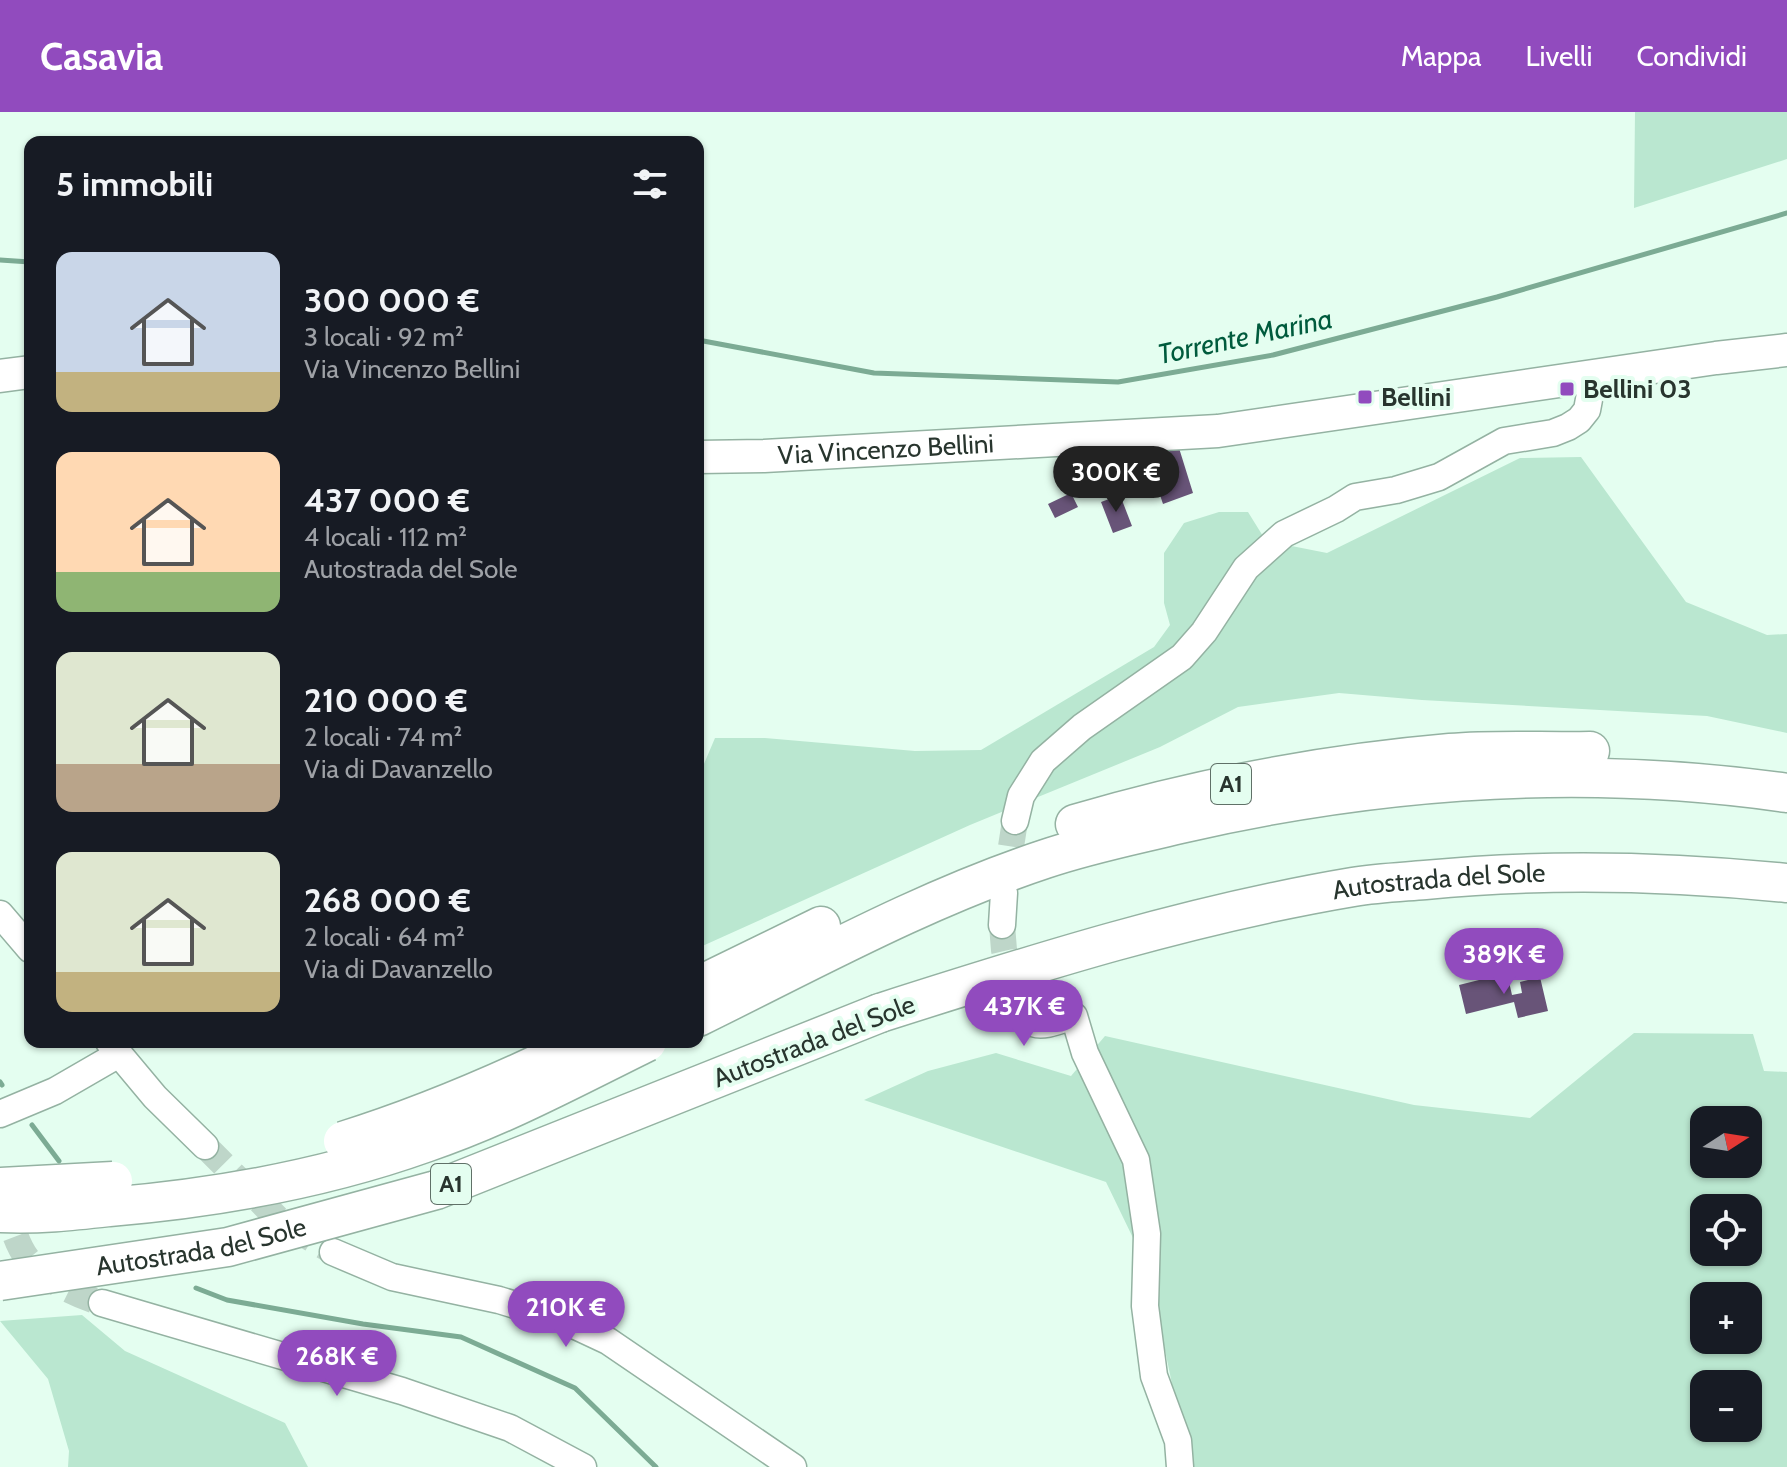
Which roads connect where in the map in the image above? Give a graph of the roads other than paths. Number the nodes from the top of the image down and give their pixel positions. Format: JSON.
{"nodes":[{"id":1,"x":1787,"y":350,"type":"edge"},
{"id":2,"x":24,"y":373,"type":"edge"},
{"id":3,"x":0,"y":376,"type":"edge"},
{"id":4,"x":1589,"y":376,"type":"junction"},
{"id":5,"x":704,"y":457,"type":"edge"},
{"id":6,"x":1787,"y":766,"type":"edge"},
{"id":7,"x":1787,"y":793,"type":"edge"},
{"id":8,"x":1015,"y":821,"type":"tunnel mouth"},
{"id":9,"x":1787,"y":883,"type":"edge"},
{"id":10,"x":1004,"y":893,"type":"tunnel mouth"},
{"id":11,"x":0,"y":914,"type":"edge"},
{"id":12,"x":1002,"y":925,"type":"tunnel mouth"},
{"id":13,"x":24,"y":942,"type":"edge"},
{"id":14,"x":1015,"y":994,"type":"tunnel mouth"},
{"id":15,"x":707,"y":997,"type":"edge"},
{"id":16,"x":114,"y":1048,"type":"edge"},
{"id":17,"x":572,"y":1048,"type":"edge"},
{"id":18,"x":635,"y":1048,"type":"edge"},
{"id":19,"x":0,"y":1114,"type":"edge"},
{"id":20,"x":205,"y":1146,"type":"tunnel mouth"},
{"id":21,"x":0,"y":1187,"type":"edge"},
{"id":22,"x":0,"y":1213,"type":"edge"},
{"id":23,"x":333,"y":1252,"type":"tunnel mouth"},
{"id":24,"x":0,"y":1281,"type":"edge"},
{"id":25,"x":102,"y":1303,"type":"tunnel mouth"},
{"id":26,"x":583,"y":1467,"type":"edge"},
{"id":27,"x":793,"y":1467,"type":"edge"},
{"id":28,"x":1180,"y":1467,"type":"edge"}],
"edges":[{"from":1,"to":4,"type":"main road","name":"Via Vincenzo Bellini"},
{"from":2,"to":3,"type":"main road"},
{"from":4,"to":5,"type":"main road","name":"Via Vincenzo Bellini"},
{"from":4,"to":8,"type":"street"},
{"from":6,"to":15,"type":"highway","number":"A1"},
{"from":7,"to":15,"type":"highway","number":"A1"},
{"from":9,"to":24,"type":"highway","name":"Autostrada del Sole","number":"A1","bridge":true},
{"from":10,"to":12,"type":"street"},
{"from":11,"to":13,"type":"street"},
{"from":14,"to":28,"type":"street"},
{"from":16,"to":19,"type":"street"},
{"from":16,"to":20,"type":"street"},
{"from":17,"to":21,"type":"highway","bridge":true},
{"from":18,"to":22,"type":"highway","name":"Autostrada del Sole","number":"A1","bridge":true},
{"from":23,"to":27,"type":"street"},
{"from":25,"to":26,"type":"street"}]}
